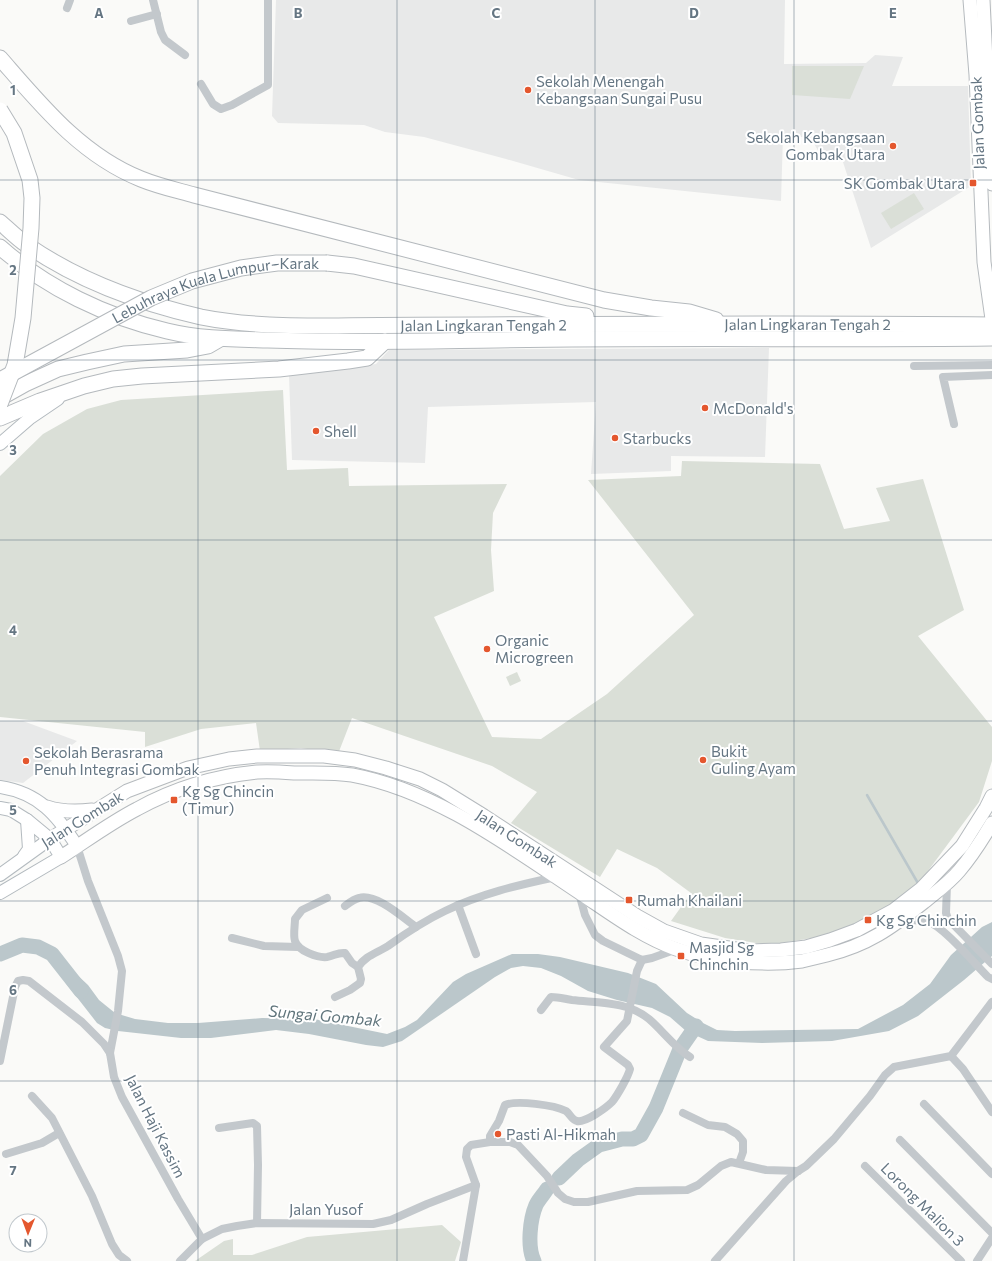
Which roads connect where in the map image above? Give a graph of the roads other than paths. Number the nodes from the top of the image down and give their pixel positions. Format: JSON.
{"nodes":[{"id":1,"x":153,"y":0,"type":"edge"},
{"id":2,"x":268,"y":0,"type":"edge"},
{"id":3,"x":970,"y":0,"type":"edge"},
{"id":4,"x":986,"y":3,"type":"edge"},
{"id":5,"x":157,"y":14,"type":"junction"},
{"id":6,"x":131,"y":21,"type":"dead end"},
{"id":7,"x":989,"y":54,"type":"edge"},
{"id":8,"x":185,"y":55,"type":"dead end"},
{"id":9,"x":0,"y":58,"type":"edge"},
{"id":10,"x":201,"y":84,"type":"dead end"},
{"id":11,"x":0,"y":110,"type":"edge"},
{"id":12,"x":992,"y":180,"type":"edge"},
{"id":13,"x":992,"y":184,"type":"edge"},
{"id":14,"x":0,"y":222,"type":"edge"},
{"id":15,"x":0,"y":247,"type":"edge"},
{"id":16,"x":658,"y":324,"type":"junction"},
{"id":17,"x":731,"y":324,"type":"junction"},
{"id":18,"x":987,"y":329,"type":"edge"},
{"id":19,"x":221,"y":338,"type":"junction"},
{"id":20,"x":385,"y":342,"type":"junction"},
{"id":21,"x":992,"y":365,"type":"edge"},
{"id":22,"x":914,"y":366,"type":"dead end"},
{"id":23,"x":992,"y":375,"type":"edge"},
{"id":24,"x":0,"y":380,"type":"edge"},
{"id":25,"x":84,"y":386,"type":"junction"},
{"id":26,"x":0,"y":398,"type":"edge"},
{"id":27,"x":0,"y":404,"type":"edge"},
{"id":28,"x":0,"y":418,"type":"edge"},
{"id":29,"x":954,"y":424,"type":"dead end"},
{"id":30,"x":0,"y":444,"type":"edge"},
{"id":31,"x":0,"y":787,"type":"edge"},
{"id":32,"x":992,"y":796,"type":"edge"},
{"id":33,"x":47,"y":807,"type":"junction"},
{"id":34,"x":0,"y":808,"type":"edge"},
{"id":35,"x":96,"y":810,"type":"junction"},
{"id":36,"x":27,"y":820,"type":"junction"},
{"id":37,"x":992,"y":823,"type":"edge"},
{"id":38,"x":65,"y":828,"type":"junction"},
{"id":39,"x":50,"y":839,"type":"junction"},
{"id":40,"x":77,"y":846,"type":"junction"},
{"id":41,"x":24,"y":856,"type":"junction"},
{"id":42,"x":61,"y":857,"type":"junction"},
{"id":43,"x":0,"y":874,"type":"edge"},
{"id":44,"x":556,"y":878,"type":"junction"},
{"id":45,"x":947,"y":884,"type":"junction"},
{"id":46,"x":0,"y":893,"type":"edge"},
{"id":47,"x":579,"y":893,"type":"junction"},
{"id":48,"x":327,"y":898,"type":"dead end"},
{"id":49,"x":458,"y":905,"type":"junction"},
{"id":50,"x":345,"y":906,"type":"dead end"},
{"id":51,"x":895,"y":926,"type":"junction"},
{"id":52,"x":416,"y":927,"type":"junction"},
{"id":53,"x":232,"y":938,"type":"dead end"},
{"id":54,"x":298,"y":947,"type":"junction"},
{"id":55,"x":677,"y":949,"type":"junction"},
{"id":56,"x":476,"y":954,"type":"dead end"},
{"id":57,"x":642,"y":960,"type":"junction"},
{"id":58,"x":992,"y":964,"type":"edge"},
{"id":59,"x":358,"y":967,"type":"junction"},
{"id":60,"x":990,"y":978,"type":"edge"},
{"id":61,"x":335,"y":997,"type":"dead end"},
{"id":62,"x":992,"y":1002,"type":"edge"},
{"id":63,"x":630,"y":1008,"type":"junction"},
{"id":64,"x":541,"y":1010,"type":"dead end"},
{"id":65,"x":110,"y":1053,"type":"junction"},
{"id":66,"x":687,"y":1055,"type":"dead end"},
{"id":67,"x":951,"y":1056,"type":"junction"},
{"id":68,"x":0,"y":1061,"type":"edge"},
{"id":69,"x":32,"y":1096,"type":"dead end"},
{"id":70,"x":924,"y":1104,"type":"dead end"},
{"id":71,"x":992,"y":1112,"type":"edge"},
{"id":72,"x":683,"y":1113,"type":"dead end"},
{"id":73,"x":219,"y":1128,"type":"dead end"},
{"id":74,"x":59,"y":1133,"type":"junction"},
{"id":75,"x":900,"y":1140,"type":"dead end"},
{"id":76,"x":490,"y":1142,"type":"junction"},
{"id":77,"x":6,"y":1154,"type":"dead end"},
{"id":78,"x":739,"y":1163,"type":"junction"},
{"id":79,"x":865,"y":1166,"type":"dead end"},
{"id":80,"x":798,"y":1171,"type":"junction"},
{"id":81,"x":992,"y":1174,"type":"edge"},
{"id":82,"x":476,"y":1185,"type":"junction"},
{"id":83,"x":257,"y":1223,"type":"junction"},
{"id":84,"x":992,"y":1233,"type":"edge"},
{"id":85,"x":992,"y":1238,"type":"edge"},
{"id":86,"x":202,"y":1239,"type":"junction"},
{"id":87,"x":128,"y":1261,"type":"edge"},
{"id":88,"x":181,"y":1261,"type":"edge"},
{"id":89,"x":463,"y":1261,"type":"edge"},
{"id":90,"x":715,"y":1261,"type":"edge"},
{"id":91,"x":961,"y":1261,"type":"edge"},
{"id":92,"x":977,"y":1261,"type":"edge"}],
"edges":[{"from":1,"to":5,"type":"street"},
{"from":2,"to":10,"type":"street"},
{"from":3,"to":18,"type":"main road","name":"Jalan Gombak"},
{"from":4,"to":7,"type":"main road","name":"Jalan Gombak"},
{"from":5,"to":6,"type":"street"},
{"from":5,"to":8,"type":"street"},
{"from":7,"to":12,"type":"main road","name":"Jalan Gombak"},
{"from":9,"to":17,"type":"highway"},
{"from":11,"to":27,"type":"highway","bridge":true},
{"from":12,"to":13,"type":"main road","name":"Jalan Gombak"},
{"from":14,"to":16,"type":"highway","name":"Jalan Lingkaran Tengah 2"},
{"from":15,"to":19,"type":"highway","name":"Jalan Lingkaran Tengah 2"},
{"from":16,"to":17,"type":"highway","name":"Jalan Lingkaran Tengah 2"},
{"from":16,"to":24,"type":"highway","name":"Lebuhraya Kuala Lumpur–Karak","bridge":true},
{"from":17,"to":18,"type":"highway","name":"Jalan Lingkaran Tengah 2"},
{"from":18,"to":20,"type":"highway","name":"Jalan Lingkaran Tengah 2"},
{"from":19,"to":20,"type":"highway","name":"Jalan Lingkaran Tengah 2"},
{"from":19,"to":26,"type":"highway"},
{"from":20,"to":25,"type":"highway"},
{"from":21,"to":22,"type":"street"},
{"from":23,"to":29,"type":"street"},
{"from":25,"to":28,"type":"highway"},
{"from":25,"to":30,"type":"main road"},
{"from":31,"to":33,"type":"main road"},
{"from":32,"to":35,"type":"main road","name":"Jalan Gombak"},
{"from":33,"to":35,"type":"main road"},
{"from":33,"to":38,"type":"main road"},
{"from":34,"to":36,"type":"main road"},
{"from":35,"to":38,"type":"main road","name":"Jalan Gombak"},
{"from":36,"to":39,"type":"main road"},
{"from":36,"to":41,"type":"main road"},
{"from":37,"to":45,"type":"main road","name":"Jalan Gombak"},
{"from":38,"to":39,"type":"main road","name":"Jalan Gombak"},
{"from":38,"to":40,"type":"main road"},
{"from":39,"to":41,"type":"main road","name":"Jalan Gombak"},
{"from":39,"to":42,"type":"main road"},
{"from":40,"to":42,"type":"main road","name":"Jalan Gombak"},
{"from":40,"to":44,"type":"main road","name":"Jalan Gombak"},
{"from":40,"to":65,"type":"street"},
{"from":41,"to":43,"type":"main road","name":"Jalan Gombak"},
{"from":42,"to":46,"type":"main road","name":"Jalan Gombak"},
{"from":44,"to":47,"type":"main road","name":"Jalan Gombak"},
{"from":44,"to":49,"type":"street"},
{"from":45,"to":51,"type":"main road","name":"Jalan Gombak"},
{"from":45,"to":58,"type":"street"},
{"from":47,"to":55,"type":"main road","name":"Jalan Gombak"},
{"from":47,"to":57,"type":"street"},
{"from":48,"to":54,"type":"street"},
{"from":49,"to":52,"type":"street"},
{"from":49,"to":56,"type":"street"},
{"from":50,"to":52,"type":"street"},
{"from":51,"to":55,"type":"main road","name":"Jalan Gombak"},
{"from":51,"to":60,"type":"street"},
{"from":52,"to":59,"type":"street"},
{"from":53,"to":54,"type":"street"},
{"from":54,"to":59,"type":"street"},
{"from":55,"to":57,"type":"street"},
{"from":57,"to":63,"type":"street"},
{"from":59,"to":61,"type":"street"},
{"from":62,"to":67,"type":"street"},
{"from":63,"to":64,"type":"street"},
{"from":63,"to":66,"type":"street"},
{"from":63,"to":76,"type":"street"},
{"from":65,"to":68,"type":"street","name":"Jalan Haji Kassim"},
{"from":65,"to":86,"type":"street","name":"Jalan Haji Kassim"},
{"from":67,"to":71,"type":"street"},
{"from":67,"to":80,"type":"street"},
{"from":69,"to":74,"type":"street"},
{"from":70,"to":81,"type":"street"},
{"from":72,"to":78,"type":"street"},
{"from":73,"to":83,"type":"street"},
{"from":74,"to":77,"type":"street"},
{"from":74,"to":87,"type":"street"},
{"from":75,"to":84,"type":"street"},
{"from":76,"to":78,"type":"street"},
{"from":76,"to":82,"type":"street"},
{"from":78,"to":80,"type":"street"},
{"from":79,"to":91,"type":"street","name":"Lorong Malion 3"},
{"from":80,"to":90,"type":"street"},
{"from":82,"to":83,"type":"street","name":"Jalan Yusof"},
{"from":82,"to":89,"type":"street"},
{"from":83,"to":86,"type":"street","name":"Jalan Yusof"},
{"from":85,"to":92,"type":"street"},
{"from":86,"to":88,"type":"street","name":"Jalan Yusof"}]}
